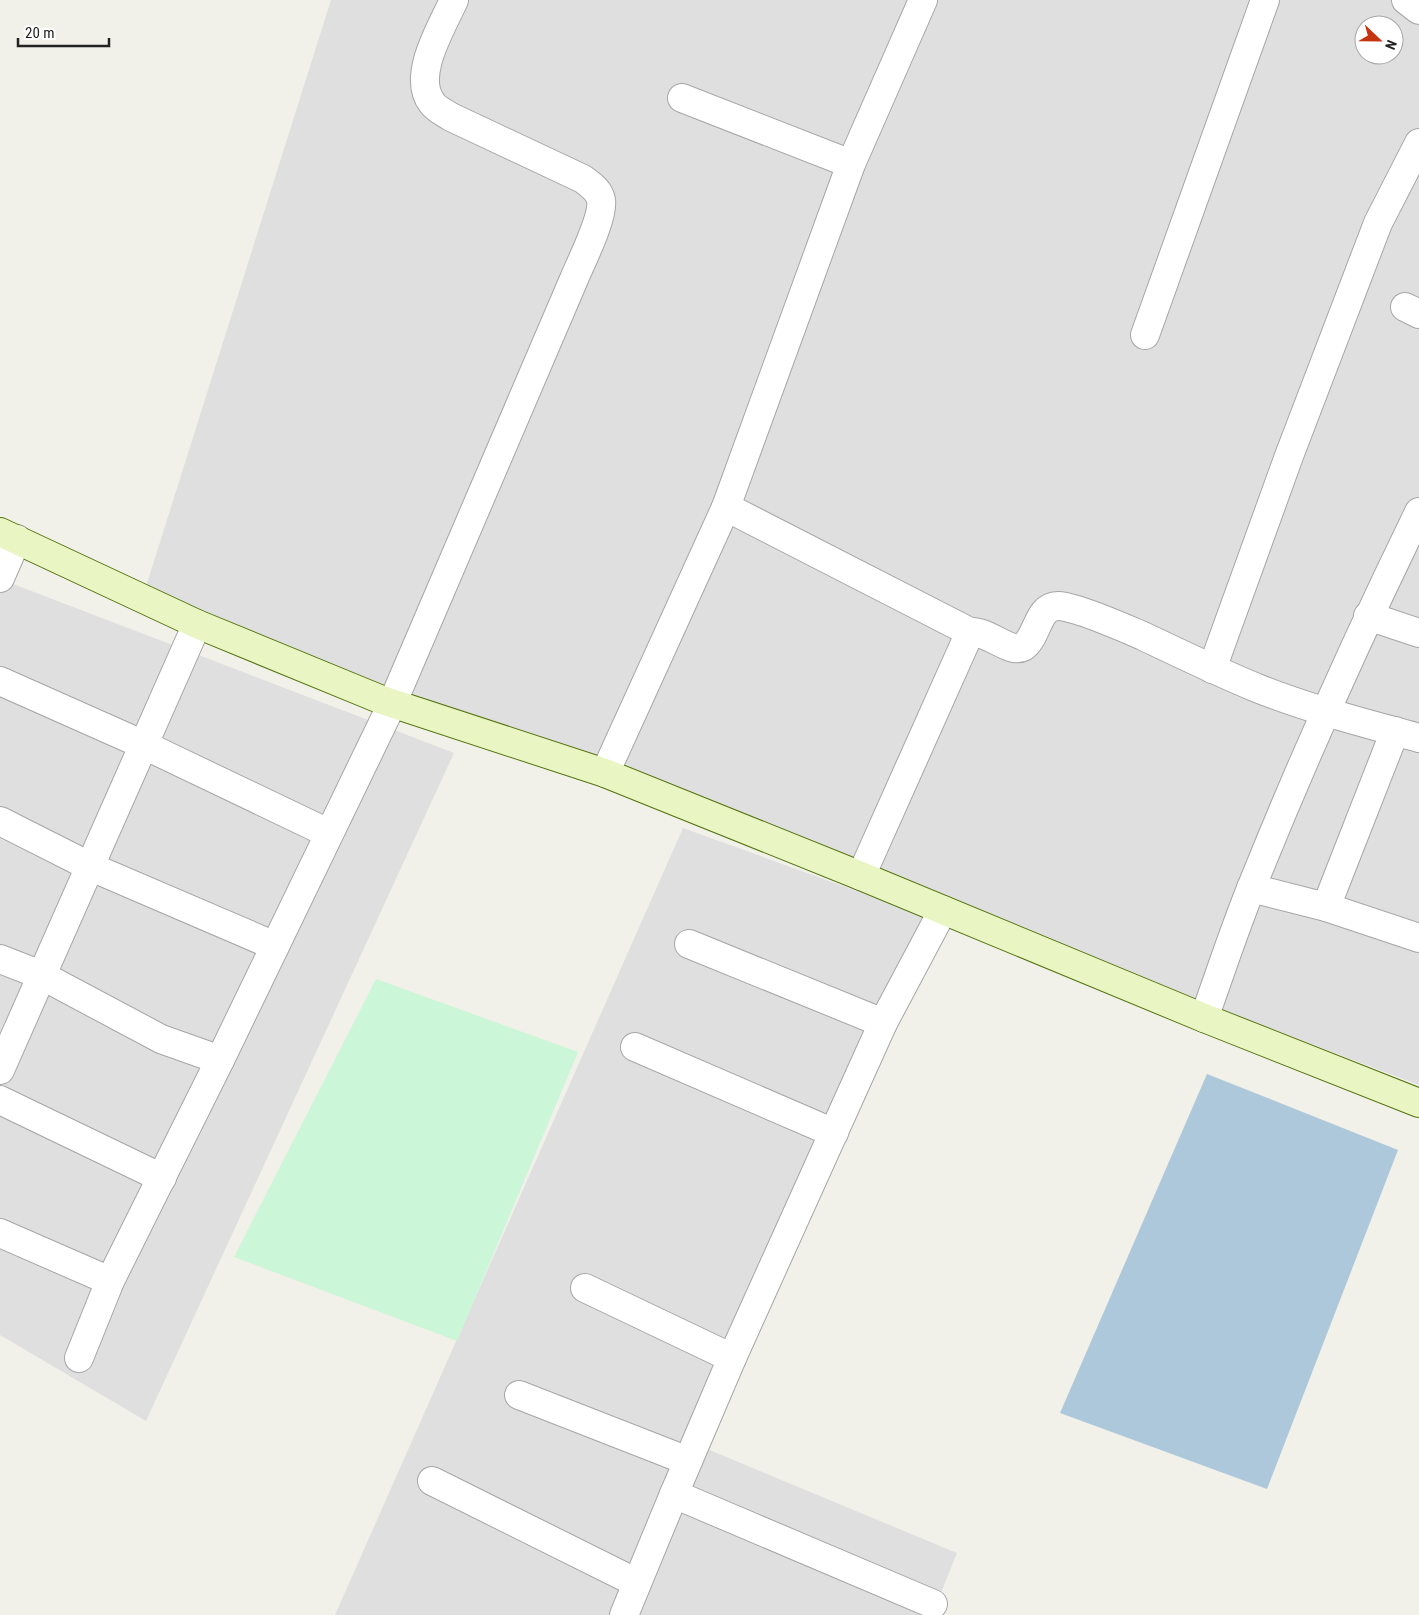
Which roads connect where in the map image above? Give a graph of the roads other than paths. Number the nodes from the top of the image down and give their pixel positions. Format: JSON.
{"nodes":[{"id":1,"x":454,"y":0,"type":"edge"},
{"id":2,"x":923,"y":0,"type":"edge"},
{"id":3,"x":1265,"y":0,"type":"edge"},
{"id":4,"x":1406,"y":0,"type":"edge"},
{"id":5,"x":1419,"y":10,"type":"edge"},
{"id":6,"x":682,"y":98,"type":"dead end"},
{"id":7,"x":1419,"y":143,"type":"edge"},
{"id":8,"x":851,"y":164,"type":"junction"},
{"id":9,"x":1145,"y":335,"type":"dead end"},
{"id":10,"x":726,"y":507,"type":"junction"},
{"id":11,"x":1419,"y":512,"type":"edge"},
{"id":12,"x":9,"y":535,"type":"edge"},
{"id":13,"x":0,"y":578,"type":"edge"},
{"id":14,"x":1368,"y":616,"type":"junction"},
{"id":15,"x":197,"y":624,"type":"junction"},
{"id":16,"x":970,"y":632,"type":"junction"},
{"id":17,"x":1419,"y":633,"type":"edge"},
{"id":18,"x":1212,"y":669,"type":"junction"},
{"id":19,"x":0,"y":680,"type":"edge"},
{"id":20,"x":392,"y":704,"type":"junction"},
{"id":21,"x":1325,"y":711,"type":"junction"},
{"id":22,"x":1407,"y":735,"type":"edge"},
{"id":23,"x":144,"y":745,"type":"junction"},
{"id":24,"x":605,"y":773,"type":"junction"},
{"id":25,"x":0,"y":821,"type":"edge"},
{"id":26,"x":328,"y":834,"type":"junction"},
{"id":27,"x":91,"y":866,"type":"junction"},
{"id":28,"x":861,"y":876,"type":"junction"},
{"id":29,"x":1251,"y":888,"type":"junction"},
{"id":30,"x":1326,"y":907,"type":"junction"},
{"id":31,"x":943,"y":910,"type":"junction"},
{"id":32,"x":1419,"y":938,"type":"edge"},
{"id":33,"x":689,"y":944,"type":"dead end"},
{"id":34,"x":275,"y":946,"type":"junction"},
{"id":35,"x":0,"y":959,"type":"edge"},
{"id":36,"x":41,"y":975,"type":"junction"},
{"id":37,"x":1204,"y":1018,"type":"junction"},
{"id":38,"x":883,"y":1023,"type":"junction"},
{"id":39,"x":635,"y":1047,"type":"dead end"},
{"id":40,"x":220,"y":1060,"type":"junction"},
{"id":41,"x":0,"y":1070,"type":"edge"},
{"id":42,"x":0,"y":1100,"type":"edge"},
{"id":43,"x":1419,"y":1103,"type":"edge"},
{"id":44,"x":834,"y":1133,"type":"junction"},
{"id":45,"x":162,"y":1178,"type":"junction"},
{"id":46,"x":0,"y":1233,"type":"edge"},
{"id":47,"x":110,"y":1281,"type":"junction"},
{"id":48,"x":585,"y":1288,"type":"dead end"},
{"id":49,"x":79,"y":1358,"type":"dead end"},
{"id":50,"x":732,"y":1358,"type":"junction"},
{"id":51,"x":519,"y":1395,"type":"dead end"},
{"id":52,"x":688,"y":1462,"type":"junction"},
{"id":53,"x":432,"y":1481,"type":"dead end"},
{"id":54,"x":674,"y":1494,"type":"junction"},
{"id":55,"x":933,"y":1604,"type":"dead end"},
{"id":56,"x":634,"y":1605,"type":"edge"}],
"edges":[{"from":1,"to":20,"type":"street"},
{"from":2,"to":8,"type":"street"},
{"from":3,"to":9,"type":"street"},
{"from":4,"to":5,"type":"street"},
{"from":6,"to":8,"type":"street"},
{"from":7,"to":18,"type":"street"},
{"from":8,"to":10,"type":"street"},
{"from":10,"to":16,"type":"street"},
{"from":10,"to":24,"type":"street"},
{"from":11,"to":14,"type":"street"},
{"from":12,"to":13,"type":"street"},
{"from":12,"to":15,"type":"street"},
{"from":14,"to":17,"type":"street"},
{"from":14,"to":21,"type":"street"},
{"from":15,"to":20,"type":"street"},
{"from":15,"to":23,"type":"street"},
{"from":16,"to":18,"type":"street"},
{"from":16,"to":28,"type":"street"},
{"from":18,"to":21,"type":"street"},
{"from":19,"to":23,"type":"street"},
{"from":20,"to":24,"type":"street"},
{"from":20,"to":26,"type":"street"},
{"from":21,"to":22,"type":"street"},
{"from":21,"to":29,"type":"street"},
{"from":22,"to":30,"type":"street"},
{"from":23,"to":26,"type":"street"},
{"from":23,"to":27,"type":"street"},
{"from":24,"to":28,"type":"street"},
{"from":25,"to":27,"type":"street"},
{"from":26,"to":34,"type":"street"},
{"from":27,"to":34,"type":"street"},
{"from":27,"to":36,"type":"street"},
{"from":28,"to":31,"type":"street"},
{"from":29,"to":30,"type":"street"},
{"from":29,"to":37,"type":"street"},
{"from":30,"to":32,"type":"street"},
{"from":31,"to":37,"type":"street"},
{"from":31,"to":38,"type":"street"},
{"from":33,"to":38,"type":"street"},
{"from":34,"to":40,"type":"street"},
{"from":35,"to":36,"type":"street"},
{"from":36,"to":40,"type":"street"},
{"from":36,"to":41,"type":"street"},
{"from":37,"to":43,"type":"street"},
{"from":38,"to":44,"type":"street"},
{"from":39,"to":44,"type":"street"},
{"from":40,"to":45,"type":"street"},
{"from":42,"to":45,"type":"street"},
{"from":44,"to":50,"type":"street"},
{"from":45,"to":47,"type":"street"},
{"from":46,"to":47,"type":"street"},
{"from":47,"to":49,"type":"street"},
{"from":48,"to":50,"type":"street"},
{"from":50,"to":52,"type":"street"},
{"from":51,"to":52,"type":"street"},
{"from":52,"to":54,"type":"street"},
{"from":53,"to":56,"type":"street"},
{"from":54,"to":55,"type":"street"},
{"from":54,"to":56,"type":"street"}]}
